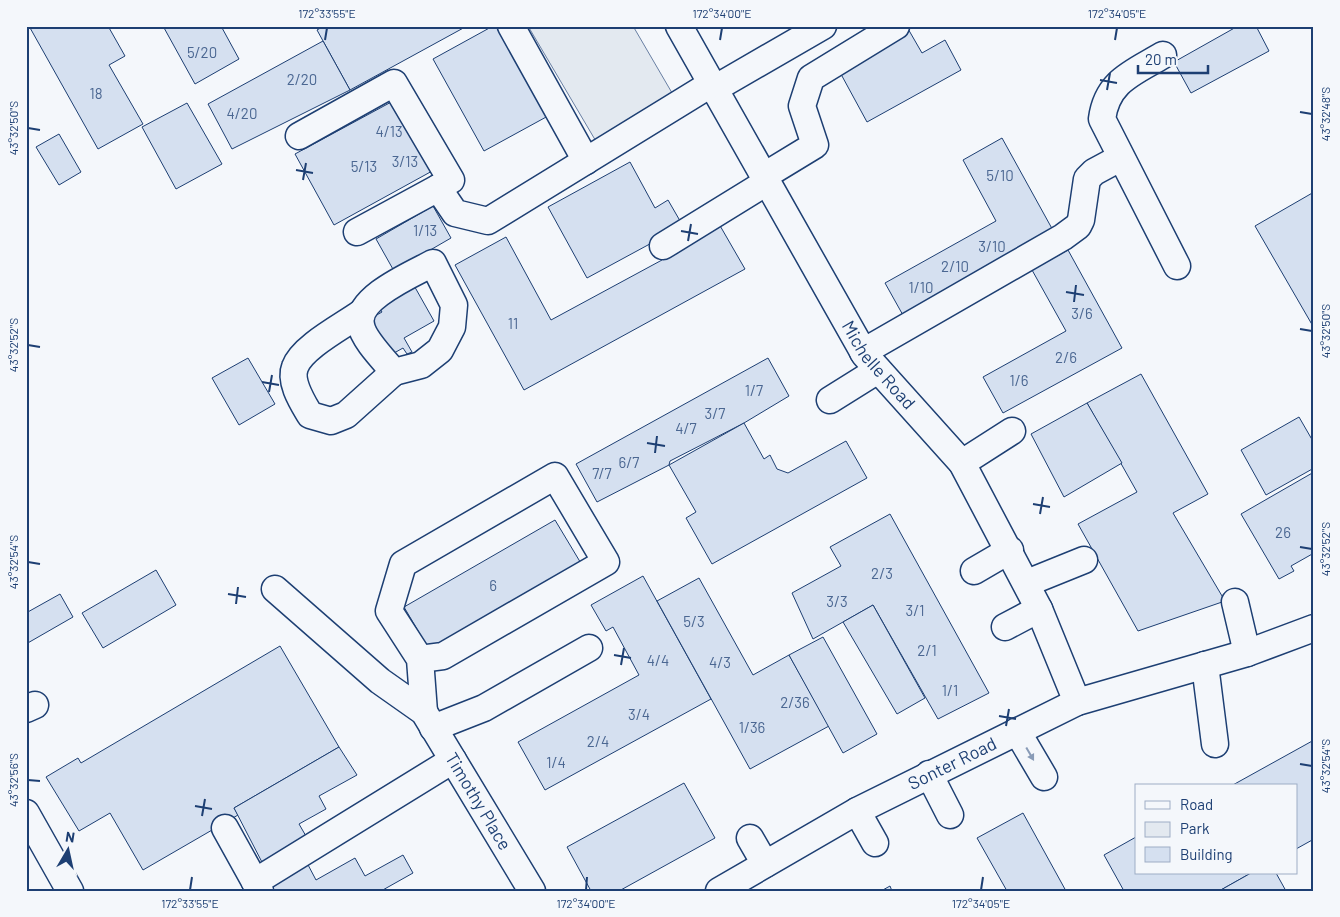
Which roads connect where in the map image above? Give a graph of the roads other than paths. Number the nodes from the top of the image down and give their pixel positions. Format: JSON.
{"nodes":[{"id":1,"x":511,"y":26,"type":"edge"},
{"id":2,"x":679,"y":26,"type":"edge"},
{"id":3,"x":823,"y":26,"type":"edge"},
{"id":4,"x":896,"y":26,"type":"edge"},
{"id":5,"x":1163,"y":55,"type":"dead end"},
{"id":6,"x":713,"y":86,"type":"junction"},
{"id":7,"x":298,"y":136,"type":"dead end"},
{"id":8,"x":1120,"y":158,"type":"junction"},
{"id":9,"x":586,"y":161,"type":"junction"},
{"id":10,"x":766,"y":179,"type":"junction"},
{"id":11,"x":438,"y":188,"type":"junction"},
{"id":12,"x":357,"y":232,"type":"dead end"},
{"id":13,"x":663,"y":246,"type":"dead end"},
{"id":14,"x":1176,"y":266,"type":"dead end"},
{"id":15,"x":361,"y":313,"type":"junction"},
{"id":16,"x":871,"y":361,"type":"junction"},
{"id":17,"x":394,"y":372,"type":"junction"},
{"id":18,"x":830,"y":400,"type":"dead end"},
{"id":19,"x":1012,"y":431,"type":"dead end"},
{"id":20,"x":962,"y":463,"type":"junction"},
{"id":21,"x":1010,"y":550,"type":"junction"},
{"id":22,"x":1084,"y":560,"type":"dead end"},
{"id":23,"x":974,"y":571,"type":"dead end"},
{"id":24,"x":1027,"y":583,"type":"junction"},
{"id":25,"x":275,"y":589,"type":"dead end"},
{"id":26,"x":1235,"y":602,"type":"dead end"},
{"id":27,"x":1039,"y":609,"type":"junction"},
{"id":28,"x":1005,"y":627,"type":"dead end"},
{"id":29,"x":1314,"y":628,"type":"edge"},
{"id":30,"x":589,"y":648,"type":"dead end"},
{"id":31,"x":1247,"y":653,"type":"junction"},
{"id":32,"x":420,"y":660,"type":"junction"},
{"id":33,"x":1205,"y":665,"type":"junction"},
{"id":34,"x":1077,"y":702,"type":"junction"},
{"id":35,"x":429,"y":720,"type":"junction"},
{"id":36,"x":1017,"y":731,"type":"junction"},
{"id":37,"x":1215,"y":744,"type":"dead end"},
{"id":38,"x":453,"y":760,"type":"junction"},
{"id":39,"x":929,"y":774,"type":"junction"},
{"id":40,"x":1044,"y":778,"type":"dead end"},
{"id":41,"x":858,"y":811,"type":"junction"},
{"id":42,"x":26,"y":813,"type":"edge"},
{"id":43,"x":950,"y":815,"type":"dead end"},
{"id":44,"x":225,"y":828,"type":"dead end"},
{"id":45,"x":750,"y":838,"type":"dead end"},
{"id":46,"x":875,"y":843,"type":"dead end"},
{"id":47,"x":765,"y":864,"type":"junction"},
{"id":48,"x":258,"y":886,"type":"edge"},
{"id":49,"x":70,"y":891,"type":"edge"},
{"id":50,"x":532,"y":891,"type":"edge"},
{"id":51,"x":719,"y":891,"type":"edge"}],
"edges":[{"from":1,"to":9,"type":"street"},
{"from":2,"to":6,"type":"street","name":"Michelle Road"},
{"from":3,"to":6,"type":"street"},
{"from":4,"to":10,"type":"street"},
{"from":5,"to":8,"type":"street"},
{"from":6,"to":9,"type":"street"},
{"from":6,"to":10,"type":"street","name":"Michelle Road"},
{"from":7,"to":11,"type":"street"},
{"from":8,"to":14,"type":"street"},
{"from":8,"to":16,"type":"street"},
{"from":9,"to":11,"type":"street"},
{"from":10,"to":13,"type":"street"},
{"from":10,"to":16,"type":"street","name":"Michelle Road"},
{"from":11,"to":12,"type":"street"},
{"from":15,"to":17,"type":"street"},
{"from":15,"to":17,"type":"street"},
{"from":15,"to":17,"type":"street"},
{"from":16,"to":18,"type":"street"},
{"from":16,"to":20,"type":"street","name":"Michelle Road"},
{"from":19,"to":20,"type":"street"},
{"from":20,"to":21,"type":"street","name":"Michelle Road"},
{"from":21,"to":23,"type":"street"},
{"from":21,"to":24,"type":"street","name":"Michelle Road"},
{"from":22,"to":24,"type":"street"},
{"from":24,"to":27,"type":"street","name":"Michelle Road"},
{"from":25,"to":35,"type":"street"},
{"from":26,"to":31,"type":"street"},
{"from":27,"to":28,"type":"street"},
{"from":27,"to":34,"type":"street","name":"Michelle Road"},
{"from":29,"to":31,"type":"street","name":"Sonter Road"},
{"from":30,"to":35,"type":"street"},
{"from":31,"to":33,"type":"street","name":"Sonter Road"},
{"from":32,"to":32,"type":"street"},
{"from":32,"to":35,"type":"street"},
{"from":33,"to":34,"type":"street","name":"Sonter Road"},
{"from":33,"to":37,"type":"street"},
{"from":34,"to":36,"type":"street","name":"Sonter Road"},
{"from":35,"to":38,"type":"street","name":"Timothy Place"},
{"from":36,"to":39,"type":"street","name":"Sonter Road"},
{"from":36,"to":40,"type":"street","one_way":true},
{"from":38,"to":48,"type":"street"},
{"from":38,"to":50,"type":"street","name":"Timothy Place"},
{"from":39,"to":41,"type":"street","name":"Sonter Road"},
{"from":39,"to":43,"type":"street"},
{"from":41,"to":46,"type":"street"},
{"from":41,"to":47,"type":"street","name":"Sonter Road"},
{"from":42,"to":49,"type":"street"},
{"from":44,"to":48,"type":"street"},
{"from":45,"to":47,"type":"street"},
{"from":47,"to":51,"type":"street","name":"Sonter Road"}]}
